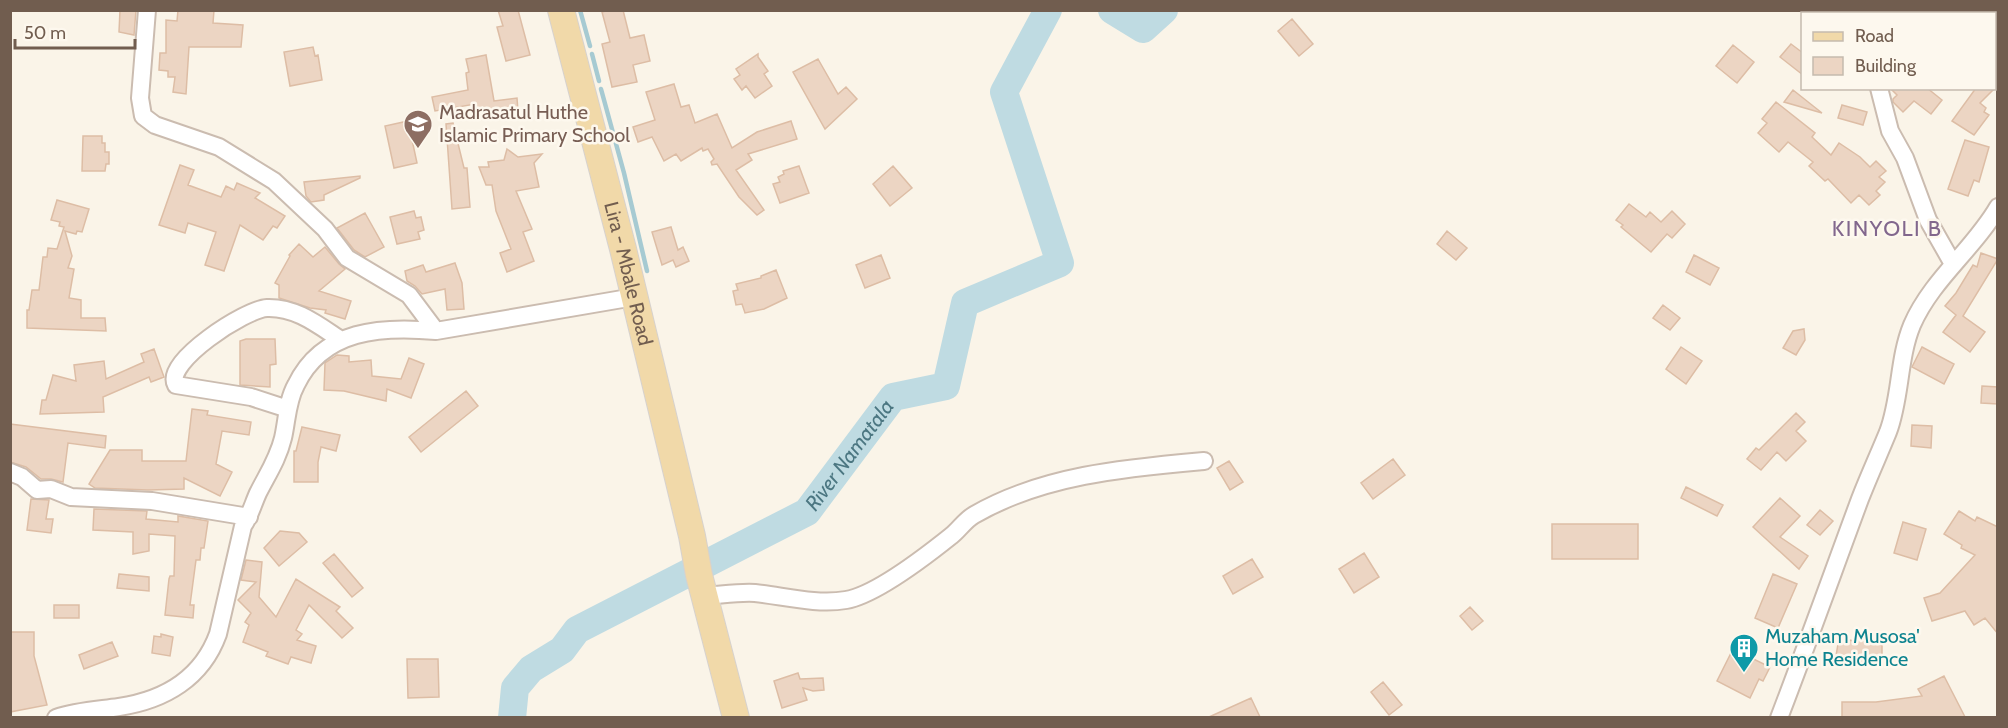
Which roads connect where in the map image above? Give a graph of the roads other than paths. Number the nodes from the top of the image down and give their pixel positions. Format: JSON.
{"nodes":[{"id":1,"x":147,"y":10,"type":"edge"},
{"id":2,"x":561,"y":10,"type":"edge"},
{"id":3,"x":1880,"y":90,"type":"edge"},
{"id":4,"x":1998,"y":207,"type":"edge"},
{"id":5,"x":1953,"y":264,"type":"junction"},
{"id":6,"x":634,"y":297,"type":"junction"},
{"id":7,"x":436,"y":331,"type":"junction"},
{"id":8,"x":341,"y":340,"type":"junction"},
{"id":9,"x":288,"y":409,"type":"junction"},
{"id":10,"x":1204,"y":461,"type":"dead end"},
{"id":11,"x":10,"y":472,"type":"edge"},
{"id":12,"x":249,"y":517,"type":"junction"},
{"id":13,"x":702,"y":585,"type":"junction"},
{"id":14,"x":56,"y":717,"type":"edge"},
{"id":15,"x":736,"y":717,"type":"edge"},
{"id":16,"x":1779,"y":717,"type":"edge"}],
"edges":[{"from":1,"to":7,"type":"street"},
{"from":2,"to":6,"type":"main road","name":"Lira - Mbale Road"},
{"from":3,"to":5,"type":"street"},
{"from":4,"to":5,"type":"street"},
{"from":5,"to":16,"type":"street"},
{"from":6,"to":7,"type":"street"},
{"from":6,"to":13,"type":"main road","name":"Lira - Mbale Road"},
{"from":7,"to":8,"type":"street"},
{"from":8,"to":9,"type":"street"},
{"from":8,"to":9,"type":"street"},
{"from":9,"to":12,"type":"street"},
{"from":10,"to":13,"type":"street"},
{"from":11,"to":12,"type":"street"},
{"from":12,"to":14,"type":"street"},
{"from":13,"to":15,"type":"main road"}]}
